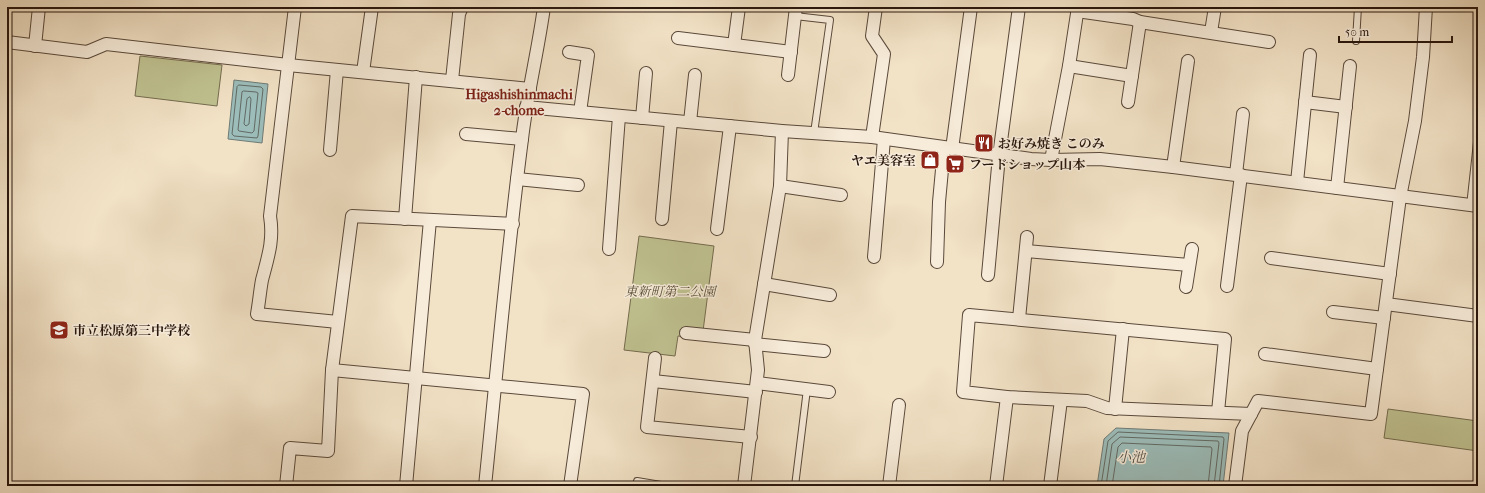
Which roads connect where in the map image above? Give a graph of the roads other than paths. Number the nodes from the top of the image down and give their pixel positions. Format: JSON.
{"nodes":[{"id":1,"x":39,"y":7,"type":"edge"},
{"id":2,"x":295,"y":7,"type":"edge"},
{"id":3,"x":372,"y":7,"type":"edge"},
{"id":4,"x":462,"y":7,"type":"edge"},
{"id":5,"x":544,"y":7,"type":"edge"},
{"id":6,"x":739,"y":7,"type":"edge"},
{"id":7,"x":876,"y":7,"type":"edge"},
{"id":8,"x":971,"y":7,"type":"edge"},
{"id":9,"x":1019,"y":7,"type":"edge"},
{"id":10,"x":1215,"y":7,"type":"edge"},
{"id":11,"x":1358,"y":7,"type":"edge"},
{"id":12,"x":1426,"y":7,"type":"edge"},
{"id":13,"x":1077,"y":9,"type":"edge"},
{"id":14,"x":796,"y":11,"type":"edge"},
{"id":15,"x":1140,"y":22,"type":"junction"},
{"id":16,"x":1211,"y":32,"type":"junction"},
{"id":17,"x":678,"y":38,"type":"dead end"},
{"id":18,"x":1356,"y":41,"type":"dead end"},
{"id":19,"x":7,"y":42,"type":"edge"},
{"id":20,"x":1269,"y":42,"type":"dead end"},
{"id":21,"x":734,"y":45,"type":"junction"},
{"id":22,"x":35,"y":46,"type":"junction"},
{"id":23,"x":569,"y":52,"type":"dead end"},
{"id":24,"x":791,"y":52,"type":"junction"},
{"id":25,"x":1310,"y":55,"type":"dead end"},
{"id":26,"x":1188,"y":61,"type":"dead end"},
{"id":27,"x":288,"y":65,"type":"junction"},
{"id":28,"x":1068,"y":66,"type":"junction"},
{"id":29,"x":1350,"y":66,"type":"dead end"},
{"id":30,"x":337,"y":70,"type":"junction"},
{"id":31,"x":363,"y":72,"type":"junction"},
{"id":32,"x":646,"y":73,"type":"dead end"},
{"id":33,"x":696,"y":75,"type":"dead end"},
{"id":34,"x":788,"y":75,"type":"dead end"},
{"id":35,"x":1132,"y":76,"type":"junction"},
{"id":36,"x":416,"y":77,"type":"junction"},
{"id":37,"x":452,"y":80,"type":"junction"},
{"id":38,"x":530,"y":89,"type":"junction"},
{"id":39,"x":1128,"y":102,"type":"dead end"},
{"id":40,"x":1305,"y":102,"type":"junction"},
{"id":41,"x":526,"y":107,"type":"junction"},
{"id":42,"x":1346,"y":107,"type":"junction"},
{"id":43,"x":580,"y":112,"type":"junction"},
{"id":44,"x":1243,"y":114,"type":"dead end"},
{"id":45,"x":619,"y":116,"type":"junction"},
{"id":46,"x":642,"y":118,"type":"junction"},
{"id":47,"x":671,"y":121,"type":"junction"},
{"id":48,"x":690,"y":122,"type":"junction"},
{"id":49,"x":730,"y":126,"type":"junction"},
{"id":50,"x":782,"y":131,"type":"junction"},
{"id":51,"x":814,"y":133,"type":"junction"},
{"id":52,"x":1478,"y":133,"type":"edge"},
{"id":53,"x":466,"y":134,"type":"dead end"},
{"id":54,"x":1478,"y":137,"type":"edge"},
{"id":55,"x":878,"y":138,"type":"junction"},
{"id":56,"x":522,"y":139,"type":"junction"},
{"id":57,"x":948,"y":148,"type":"junction"},
{"id":58,"x":330,"y":150,"type":"dead end"},
{"id":59,"x":999,"y":156,"type":"junction"},
{"id":60,"x":1051,"y":160,"type":"junction"},
{"id":61,"x":1173,"y":166,"type":"junction"},
{"id":62,"x":1238,"y":174,"type":"junction"},
{"id":63,"x":517,"y":179,"type":"junction"},
{"id":64,"x":1297,"y":182,"type":"junction"},
{"id":65,"x":578,"y":185,"type":"dead end"},
{"id":66,"x":780,"y":186,"type":"junction"},
{"id":67,"x":1337,"y":188,"type":"junction"},
{"id":68,"x":841,"y":195,"type":"dead end"},
{"id":69,"x":1400,"y":196,"type":"junction"},
{"id":70,"x":1474,"y":206,"type":"edge"},
{"id":71,"x":405,"y":219,"type":"junction"},
{"id":72,"x":662,"y":219,"type":"dead end"},
{"id":73,"x":430,"y":220,"type":"junction"},
{"id":74,"x":513,"y":224,"type":"junction"},
{"id":75,"x":717,"y":229,"type":"dead end"},
{"id":76,"x":1027,"y":237,"type":"dead end"},
{"id":77,"x":609,"y":249,"type":"dead end"},
{"id":78,"x":1192,"y":249,"type":"dead end"},
{"id":79,"x":1026,"y":251,"type":"junction"},
{"id":80,"x":874,"y":257,"type":"dead end"},
{"id":81,"x":1271,"y":258,"type":"dead end"},
{"id":82,"x":937,"y":262,"type":"dead end"},
{"id":83,"x":1189,"y":265,"type":"junction"},
{"id":84,"x":1390,"y":274,"type":"junction"},
{"id":85,"x":988,"y":275,"type":"dead end"},
{"id":86,"x":764,"y":284,"type":"junction"},
{"id":87,"x":1227,"y":286,"type":"dead end"},
{"id":88,"x":1186,"y":287,"type":"dead end"},
{"id":89,"x":830,"y":295,"type":"dead end"},
{"id":90,"x":1386,"y":304,"type":"junction"},
{"id":91,"x":1333,"y":312,"type":"dead end"},
{"id":92,"x":1478,"y":316,"type":"edge"},
{"id":93,"x":1384,"y":318,"type":"junction"},
{"id":94,"x":1019,"y":320,"type":"junction"},
{"id":95,"x":338,"y":322,"type":"junction"},
{"id":96,"x":1123,"y":329,"type":"junction"},
{"id":97,"x":686,"y":333,"type":"dead end"},
{"id":98,"x":755,"y":342,"type":"junction"},
{"id":99,"x":824,"y":351,"type":"dead end"},
{"id":100,"x":1265,"y":354,"type":"dead end"},
{"id":101,"x":655,"y":358,"type":"dead end"},
{"id":102,"x":1377,"y":369,"type":"junction"},
{"id":103,"x":332,"y":370,"type":"junction"},
{"id":104,"x":417,"y":378,"type":"junction"},
{"id":105,"x":653,"y":381,"type":"junction"},
{"id":106,"x":496,"y":385,"type":"junction"},
{"id":107,"x":756,"y":387,"type":"junction"},
{"id":108,"x":806,"y":389,"type":"junction"},
{"id":109,"x":829,"y":392,"type":"dead end"},
{"id":110,"x":1007,"y":397,"type":"junction"},
{"id":111,"x":1061,"y":400,"type":"junction"},
{"id":112,"x":899,"y":405,"type":"dead end"},
{"id":113,"x":1115,"y":409,"type":"junction"},
{"id":114,"x":1218,"y":412,"type":"junction"},
{"id":115,"x":1251,"y":414,"type":"junction"},
{"id":116,"x":751,"y":437,"type":"junction"},
{"id":117,"x":636,"y":481,"type":"dead end"},
{"id":118,"x":647,"y":484,"type":"edge"},
{"id":119,"x":286,"y":486,"type":"edge"},
{"id":120,"x":406,"y":486,"type":"edge"},
{"id":121,"x":485,"y":486,"type":"edge"},
{"id":122,"x":570,"y":486,"type":"edge"},
{"id":123,"x":667,"y":486,"type":"edge"},
{"id":124,"x":744,"y":486,"type":"edge"},
{"id":125,"x":795,"y":486,"type":"edge"},
{"id":126,"x":889,"y":486,"type":"edge"},
{"id":127,"x":996,"y":486,"type":"edge"},
{"id":128,"x":1050,"y":486,"type":"edge"},
{"id":129,"x":1235,"y":486,"type":"edge"}],
"edges":[{"from":1,"to":22,"type":"street"},
{"from":2,"to":27,"type":"street"},
{"from":3,"to":31,"type":"street"},
{"from":4,"to":37,"type":"street"},
{"from":5,"to":38,"type":"street"},
{"from":6,"to":21,"type":"street"},
{"from":7,"to":55,"type":"street"},
{"from":8,"to":57,"type":"street"},
{"from":9,"to":59,"type":"street"},
{"from":10,"to":16,"type":"street"},
{"from":11,"to":18,"type":"lane"},
{"from":12,"to":69,"type":"street"},
{"from":13,"to":15,"type":"street"},
{"from":13,"to":28,"type":"street"},
{"from":14,"to":24,"type":"street"},
{"from":14,"to":51,"type":"lane"},
{"from":15,"to":16,"type":"street"},
{"from":15,"to":35,"type":"street"},
{"from":16,"to":20,"type":"street"},
{"from":17,"to":21,"type":"street"},
{"from":19,"to":22,"type":"street"},
{"from":21,"to":24,"type":"street"},
{"from":22,"to":27,"type":"street"},
{"from":23,"to":43,"type":"street"},
{"from":24,"to":34,"type":"street"},
{"from":25,"to":40,"type":"street"},
{"from":26,"to":61,"type":"street"},
{"from":27,"to":30,"type":"street"},
{"from":27,"to":95,"type":"street"},
{"from":28,"to":35,"type":"street"},
{"from":28,"to":60,"type":"street"},
{"from":29,"to":42,"type":"street"},
{"from":30,"to":31,"type":"street"},
{"from":30,"to":58,"type":"street"},
{"from":31,"to":36,"type":"street"},
{"from":32,"to":46,"type":"street"},
{"from":33,"to":48,"type":"street"},
{"from":35,"to":39,"type":"street"},
{"from":36,"to":37,"type":"street"},
{"from":36,"to":71,"type":"street"},
{"from":37,"to":38,"type":"street"},
{"from":38,"to":41,"type":"street"},
{"from":40,"to":42,"type":"street"},
{"from":40,"to":64,"type":"street"},
{"from":41,"to":43,"type":"street"},
{"from":41,"to":56,"type":"street"},
{"from":42,"to":67,"type":"street"},
{"from":43,"to":45,"type":"street"},
{"from":44,"to":62,"type":"street"},
{"from":45,"to":46,"type":"street"},
{"from":45,"to":77,"type":"street"},
{"from":46,"to":47,"type":"street"},
{"from":47,"to":48,"type":"street"},
{"from":47,"to":72,"type":"street"},
{"from":48,"to":49,"type":"street"},
{"from":49,"to":50,"type":"street"},
{"from":49,"to":75,"type":"street"},
{"from":50,"to":51,"type":"street"},
{"from":50,"to":66,"type":"street"},
{"from":51,"to":55,"type":"street"},
{"from":52,"to":54,"type":"lane"},
{"from":53,"to":56,"type":"street"},
{"from":54,"to":70,"type":"lane"},
{"from":55,"to":57,"type":"street"},
{"from":55,"to":80,"type":"street"},
{"from":56,"to":63,"type":"street"},
{"from":57,"to":59,"type":"street"},
{"from":57,"to":82,"type":"street"},
{"from":59,"to":60,"type":"street"},
{"from":59,"to":85,"type":"street"},
{"from":60,"to":61,"type":"street"},
{"from":61,"to":62,"type":"street"},
{"from":62,"to":64,"type":"street"},
{"from":62,"to":87,"type":"street"},
{"from":63,"to":65,"type":"street"},
{"from":63,"to":74,"type":"street"},
{"from":64,"to":67,"type":"street"},
{"from":66,"to":68,"type":"street"},
{"from":66,"to":86,"type":"street"},
{"from":67,"to":69,"type":"street"},
{"from":69,"to":70,"type":"street"},
{"from":69,"to":84,"type":"street"},
{"from":71,"to":73,"type":"street"},
{"from":71,"to":95,"type":"street"},
{"from":73,"to":74,"type":"street"},
{"from":73,"to":104,"type":"street"},
{"from":74,"to":106,"type":"street"},
{"from":76,"to":79,"type":"street"},
{"from":78,"to":83,"type":"street"},
{"from":79,"to":83,"type":"street"},
{"from":79,"to":94,"type":"street"},
{"from":81,"to":84,"type":"street"},
{"from":83,"to":88,"type":"street"},
{"from":84,"to":90,"type":"street"},
{"from":86,"to":89,"type":"street"},
{"from":86,"to":98,"type":"street"},
{"from":90,"to":92,"type":"street"},
{"from":90,"to":93,"type":"street"},
{"from":91,"to":93,"type":"street"},
{"from":93,"to":102,"type":"street"},
{"from":94,"to":96,"type":"street"},
{"from":94,"to":110,"type":"street"},
{"from":95,"to":103,"type":"street"},
{"from":96,"to":113,"type":"street"},
{"from":96,"to":114,"type":"street"},
{"from":97,"to":98,"type":"street"},
{"from":98,"to":99,"type":"street"},
{"from":98,"to":107,"type":"street"},
{"from":100,"to":102,"type":"street"},
{"from":101,"to":105,"type":"street"},
{"from":102,"to":115,"type":"street"},
{"from":103,"to":104,"type":"street"},
{"from":103,"to":119,"type":"street"},
{"from":104,"to":106,"type":"street"},
{"from":104,"to":120,"type":"street"},
{"from":105,"to":107,"type":"street"},
{"from":105,"to":116,"type":"street"},
{"from":106,"to":121,"type":"street"},
{"from":106,"to":122,"type":"street"},
{"from":107,"to":108,"type":"street"},
{"from":107,"to":116,"type":"street"},
{"from":108,"to":109,"type":"street"},
{"from":108,"to":125,"type":"lane"},
{"from":110,"to":111,"type":"street"},
{"from":110,"to":127,"type":"street"},
{"from":111,"to":113,"type":"street"},
{"from":111,"to":128,"type":"street"},
{"from":112,"to":126,"type":"street"},
{"from":113,"to":114,"type":"street"},
{"from":114,"to":115,"type":"street"},
{"from":115,"to":129,"type":"street"},
{"from":116,"to":124,"type":"street"},
{"from":117,"to":118,"type":"lane"},
{"from":118,"to":123,"type":"lane"}]}
